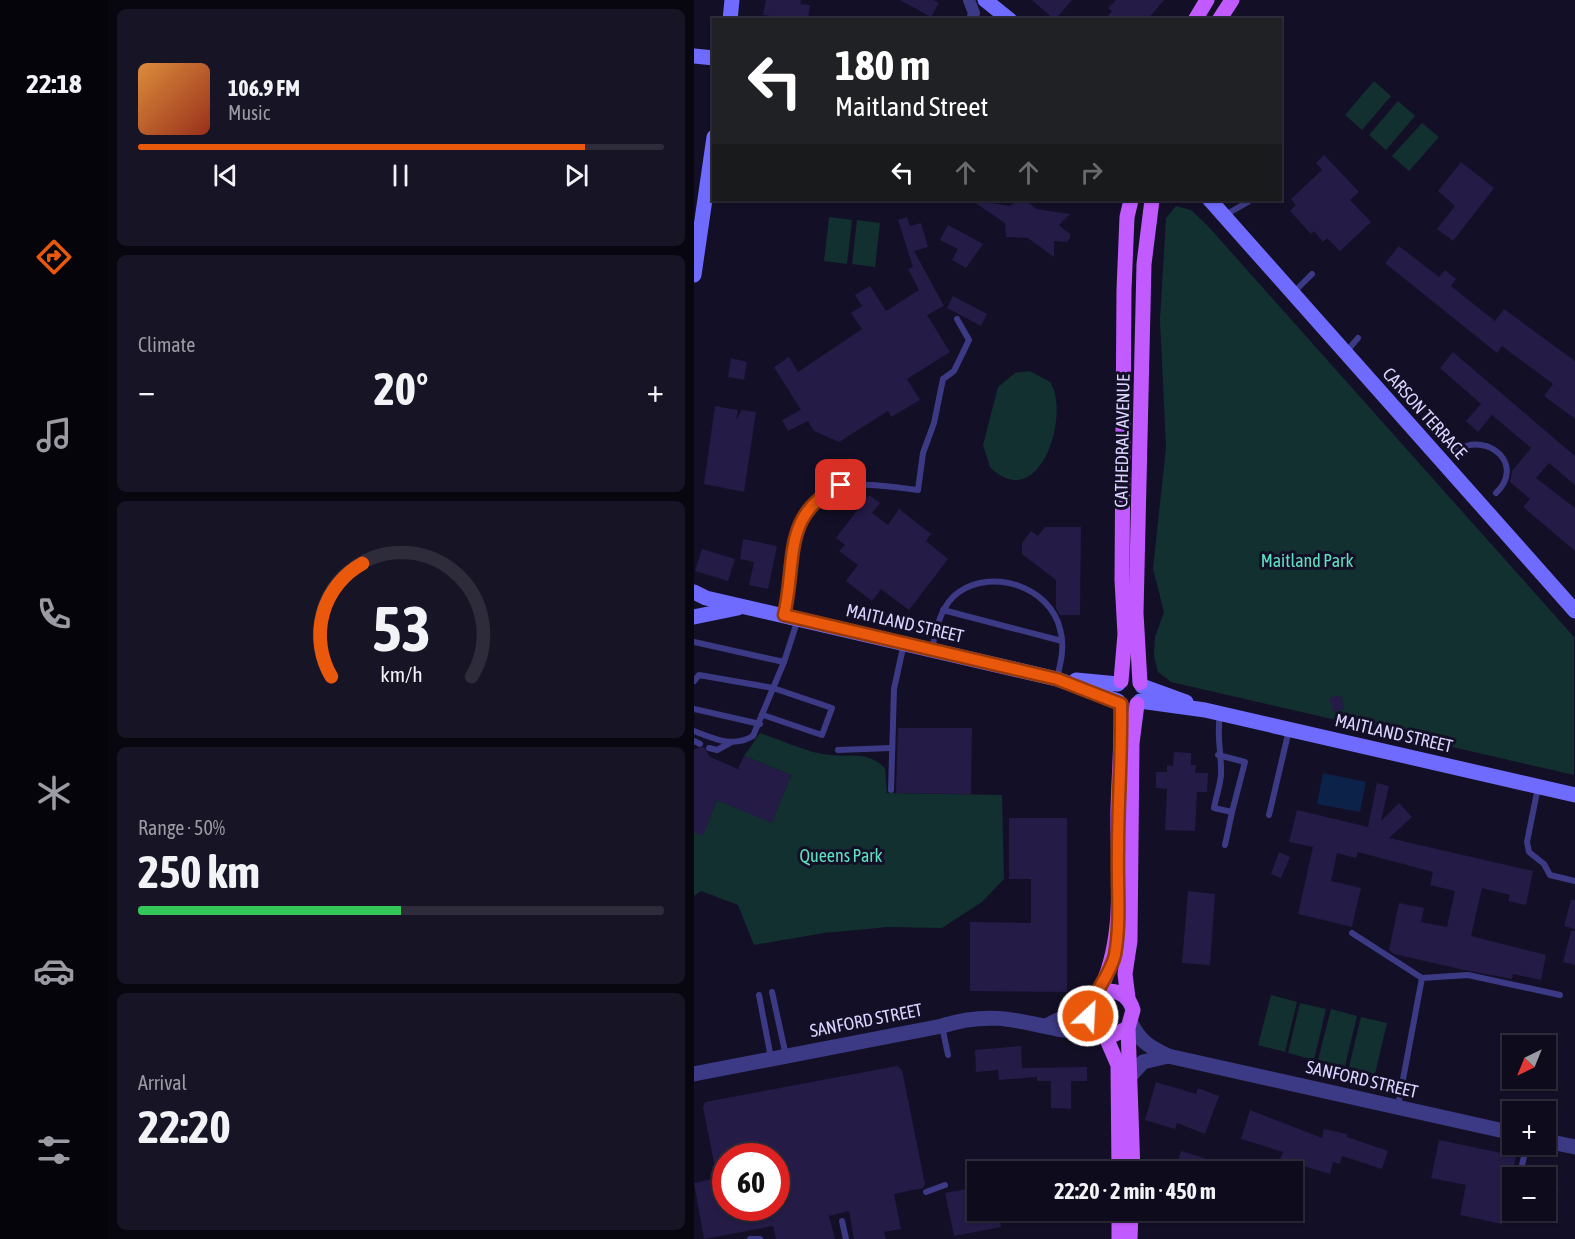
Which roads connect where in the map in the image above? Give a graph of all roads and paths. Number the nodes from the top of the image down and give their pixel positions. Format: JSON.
{"nodes":[{"id":1,"x":732,"y":0,"type":"edge"},
{"id":2,"x":969,"y":0,"type":"edge"},
{"id":3,"x":985,"y":0,"type":"edge"},
{"id":4,"x":1207,"y":0,"type":"edge"},
{"id":5,"x":1232,"y":0,"type":"edge"},
{"id":6,"x":730,"y":18,"type":"edge"},
{"id":7,"x":973,"y":18,"type":"edge"},
{"id":8,"x":1008,"y":18,"type":"edge"},
{"id":9,"x":1196,"y":18,"type":"edge"},
{"id":10,"x":1220,"y":18,"type":"edge"},
{"id":11,"x":694,"y":56,"type":"edge"},
{"id":12,"x":712,"y":58,"type":"edge"},
{"id":13,"x":712,"y":151,"type":"edge"},
{"id":14,"x":1132,"y":201,"type":"edge"},
{"id":15,"x":1201,"y":201,"type":"edge"},
{"id":16,"x":1211,"y":201,"type":"edge"},
{"id":17,"x":1248,"y":201,"type":"dead end"},
{"id":18,"x":1154,"y":202,"type":"edge"},
{"id":19,"x":1224,"y":215,"type":"junction"},
{"id":20,"x":1245,"y":241,"type":"junction"},
{"id":21,"x":1312,"y":274,"type":"dead end"},
{"id":22,"x":694,"y":275,"type":"edge"},
{"id":23,"x":1124,"y":290,"type":"junction"},
{"id":24,"x":1144,"y":292,"type":"junction"},
{"id":25,"x":1292,"y":294,"type":"junction"},
{"id":26,"x":957,"y":319,"type":"dead end"},
{"id":27,"x":1358,"y":338,"type":"dead end"},
{"id":28,"x":1345,"y":352,"type":"junction"},
{"id":29,"x":1457,"y":450,"type":"dead end"},
{"id":30,"x":1496,"y":493,"type":"dead end"},
{"id":31,"x":694,"y":592,"type":"edge"},
{"id":32,"x":744,"y":606,"type":"junction"},
{"id":33,"x":943,"y":610,"type":"junction"},
{"id":34,"x":1574,"y":611,"type":"edge"},
{"id":35,"x":694,"y":616,"type":"edge"},
{"id":36,"x":791,"y":617,"type":"junction"},
{"id":37,"x":1062,"y":641,"type":"junction"},
{"id":38,"x":694,"y":642,"type":"edge"},
{"id":39,"x":904,"y":643,"type":"junction"},
{"id":40,"x":932,"y":649,"type":"junction"},
{"id":41,"x":784,"y":662,"type":"junction"},
{"id":42,"x":1057,"y":679,"type":"junction"},
{"id":43,"x":694,"y":681,"type":"edge"},
{"id":44,"x":1120,"y":683,"type":"junction"},
{"id":45,"x":773,"y":688,"type":"junction"},
{"id":46,"x":1140,"y":694,"type":"junction"},
{"id":47,"x":1120,"y":702,"type":"junction"},
{"id":48,"x":694,"y":709,"type":"edge"},
{"id":49,"x":1220,"y":714,"type":"junction"},
{"id":50,"x":763,"y":715,"type":"junction"},
{"id":51,"x":760,"y":724,"type":"junction"},
{"id":52,"x":1289,"y":729,"type":"junction"},
{"id":53,"x":694,"y":731,"type":"edge"},
{"id":54,"x":731,"y":743,"type":"junction"},
{"id":55,"x":709,"y":748,"type":"dead end"},
{"id":56,"x":890,"y":748,"type":"junction"},
{"id":57,"x":838,"y":750,"type":"dead end"},
{"id":58,"x":1218,"y":755,"type":"junction"},
{"id":59,"x":1538,"y":786,"type":"junction"},
{"id":60,"x":891,"y":790,"type":"dead end"},
{"id":61,"x":1574,"y":795,"type":"edge"},
{"id":62,"x":1232,"y":812,"type":"junction"},
{"id":63,"x":1269,"y":815,"type":"dead end"},
{"id":64,"x":1225,"y":845,"type":"dead end"},
{"id":65,"x":1574,"y":881,"type":"edge"},
{"id":66,"x":1352,"y":933,"type":"dead end"},
{"id":67,"x":1422,"y":978,"type":"junction"},
{"id":68,"x":772,"y":992,"type":"dead end"},
{"id":69,"x":758,"y":995,"type":"dead end"},
{"id":70,"x":1560,"y":995,"type":"dead end"},
{"id":71,"x":1094,"y":999,"type":"junction"},
{"id":72,"x":1128,"y":999,"type":"junction"},
{"id":73,"x":1129,"y":1025,"type":"junction"},
{"id":74,"x":942,"y":1026,"type":"junction"},
{"id":75,"x":1046,"y":1026,"type":"junction"},
{"id":76,"x":1102,"y":1034,"type":"junction"},
{"id":77,"x":948,"y":1055,"type":"dead end"},
{"id":78,"x":1168,"y":1056,"type":"junction"},
{"id":79,"x":779,"y":1057,"type":"junction"},
{"id":80,"x":694,"y":1074,"type":"edge"},
{"id":81,"x":1131,"y":1075,"type":"junction"},
{"id":82,"x":1398,"y":1107,"type":"junction"},
{"id":83,"x":1502,"y":1131,"type":"edge"},
{"id":84,"x":1556,"y":1143,"type":"edge"},
{"id":85,"x":1574,"y":1147,"type":"edge"},
{"id":86,"x":1119,"y":1161,"type":"edge"},
{"id":87,"x":1133,"y":1161,"type":"edge"},
{"id":88,"x":945,"y":1185,"type":"dead end"},
{"id":89,"x":926,"y":1192,"type":"dead end"},
{"id":90,"x":842,"y":1221,"type":"dead end"},
{"id":91,"x":1119,"y":1221,"type":"edge"},
{"id":92,"x":1131,"y":1221,"type":"edge"},
{"id":93,"x":750,"y":1239,"type":"edge"},
{"id":94,"x":760,"y":1239,"type":"edge"},
{"id":95,"x":846,"y":1239,"type":"edge"},
{"id":96,"x":1119,"y":1239,"type":"edge"},
{"id":97,"x":1130,"y":1239,"type":"edge"}],
"edges":[{"from":1,"to":6,"type":"main road"},
{"from":2,"to":7,"type":"street"},
{"from":3,"to":8,"type":"main road"},
{"from":4,"to":9,"type":"main road"},
{"from":5,"to":10,"type":"main road"},
{"from":11,"to":12,"type":"main road"},
{"from":13,"to":22,"type":"main road"},
{"from":14,"to":23,"type":"main road","name":"CATHEDRAL AVENUE"},
{"from":15,"to":20,"type":"main road","name":"CARSON TERRACE"},
{"from":16,"to":19,"type":"main road","name":"CARSON TERRACE"},
{"from":17,"to":19,"type":"lane"},
{"from":18,"to":24,"type":"main road","name":"CATHEDRAL AVENUE"},
{"from":19,"to":20,"type":"main road","name":"CARSON TERRACE"},
{"from":20,"to":25,"type":"main road","name":"CARSON TERRACE"},
{"from":21,"to":25,"type":"lane"},
{"from":23,"to":24,"type":"main road"},
{"from":23,"to":44,"type":"main road","name":"CATHEDRAL AVENUE"},
{"from":24,"to":46,"type":"main road","name":"CATHEDRAL AVENUE"},
{"from":25,"to":28,"type":"main road","name":"CARSON TERRACE"},
{"from":26,"to":36,"type":"lane"},
{"from":27,"to":28,"type":"lane"},
{"from":28,"to":34,"type":"main road","name":"CARSON TERRACE"},
{"from":29,"to":30,"type":"lane"},
{"from":31,"to":32,"type":"main road","name":"MAITLAND STREET"},
{"from":32,"to":35,"type":"main road","name":"MAITLAND STREET"},
{"from":32,"to":36,"type":"main road","name":"MAITLAND STREET"},
{"from":33,"to":37,"type":"lane"},
{"from":33,"to":37,"type":"lane"},
{"from":33,"to":40,"type":"lane"},
{"from":36,"to":39,"type":"main road","name":"MAITLAND STREET"},
{"from":36,"to":41,"type":"lane"},
{"from":37,"to":42,"type":"lane"},
{"from":38,"to":41,"type":"lane"},
{"from":39,"to":40,"type":"main road","name":"MAITLAND STREET"},
{"from":39,"to":56,"type":"lane"},
{"from":40,"to":42,"type":"main road","name":"MAITLAND STREET"},
{"from":41,"to":45,"type":"lane"},
{"from":42,"to":44,"type":"main road","name":"MAITLAND STREET"},
{"from":42,"to":47,"type":"main road","name":"MAITLAND STREET"},
{"from":43,"to":45,"type":"lane"},
{"from":44,"to":46,"type":"main road"},
{"from":44,"to":47,"type":"main road"},
{"from":45,"to":50,"type":"lane"},
{"from":45,"to":50,"type":"lane"},
{"from":46,"to":47,"type":"main road"},
{"from":46,"to":49,"type":"main road","name":"MAITLAND STREET"},
{"from":46,"to":72,"type":"main road","name":"CATHEDRAL AVENUE"},
{"from":47,"to":71,"type":"main road"},
{"from":48,"to":51,"type":"lane"},
{"from":49,"to":52,"type":"main road","name":"MAITLAND STREET"},
{"from":49,"to":58,"type":"lane"},
{"from":50,"to":51,"type":"lane"},
{"from":51,"to":54,"type":"lane"},
{"from":52,"to":59,"type":"main road","name":"MAITLAND STREET"},
{"from":52,"to":63,"type":"lane"},
{"from":53,"to":54,"type":"lane"},
{"from":54,"to":55,"type":"lane"},
{"from":56,"to":57,"type":"lane"},
{"from":56,"to":60,"type":"lane"},
{"from":58,"to":62,"type":"lane"},
{"from":58,"to":62,"type":"lane"},
{"from":59,"to":61,"type":"main road","name":"MAITLAND STREET"},
{"from":59,"to":65,"type":"lane"},
{"from":62,"to":64,"type":"lane"},
{"from":66,"to":67,"type":"lane"},
{"from":67,"to":70,"type":"lane"},
{"from":67,"to":82,"type":"lane"},
{"from":68,"to":79,"type":"lane"},
{"from":69,"to":79,"type":"lane"},
{"from":71,"to":72,"type":"main road"},
{"from":71,"to":75,"type":"street"},
{"from":71,"to":76,"type":"main road"},
{"from":72,"to":73,"type":"main road"},
{"from":73,"to":76,"type":"main road"},
{"from":73,"to":78,"type":"street","name":"SANFORD STREET"},
{"from":73,"to":81,"type":"main road"},
{"from":74,"to":75,"type":"street","name":"SANFORD STREET"},
{"from":74,"to":77,"type":"lane"},
{"from":74,"to":79,"type":"street","name":"SANFORD STREET"},
{"from":75,"to":76,"type":"street","name":"SANFORD STREET"},
{"from":76,"to":86,"type":"main road"},
{"from":78,"to":81,"type":"street"},
{"from":78,"to":82,"type":"street","name":"SANFORD STREET"},
{"from":79,"to":80,"type":"street","name":"SANFORD STREET"},
{"from":81,"to":87,"type":"main road"},
{"from":82,"to":83,"type":"street","name":"SANFORD STREET"},
{"from":84,"to":85,"type":"street"},
{"from":88,"to":89,"type":"lane"},
{"from":90,"to":95,"type":"lane"},
{"from":91,"to":96,"type":"main road"},
{"from":92,"to":97,"type":"main road"},
{"from":93,"to":94,"type":"lane"}]}
